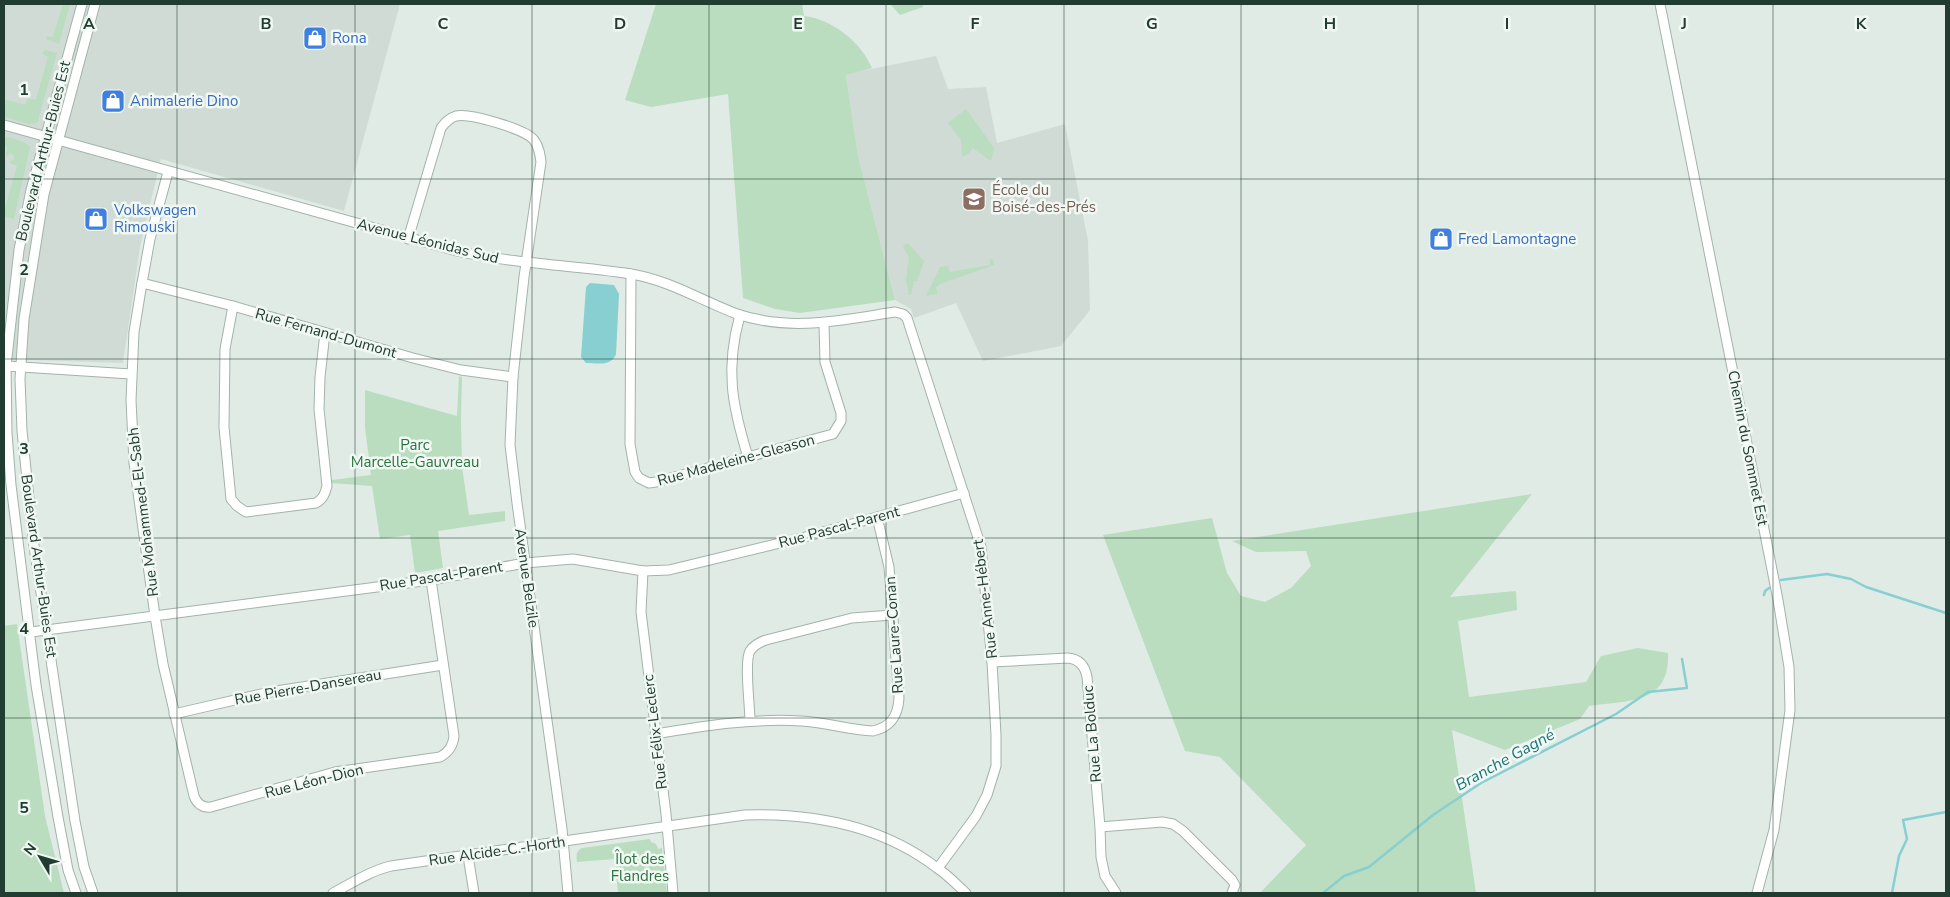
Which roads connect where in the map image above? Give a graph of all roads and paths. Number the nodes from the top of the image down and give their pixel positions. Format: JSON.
{"nodes":[{"id":1,"x":82,"y":4,"type":"edge"},
{"id":2,"x":95,"y":4,"type":"edge"},
{"id":3,"x":1660,"y":4,"type":"edge"},
{"id":4,"x":4,"y":125,"type":"edge"},
{"id":5,"x":45,"y":137,"type":"junction"},
{"id":6,"x":58,"y":141,"type":"junction"},
{"id":7,"x":168,"y":172,"type":"junction"},
{"id":8,"x":408,"y":239,"type":"junction"},
{"id":9,"x":526,"y":263,"type":"junction"},
{"id":10,"x":631,"y":274,"type":"junction"},
{"id":11,"x":142,"y":283,"type":"junction"},
{"id":12,"x":233,"y":306,"type":"junction"},
{"id":13,"x":740,"y":314,"type":"junction"},
{"id":14,"x":824,"y":324,"type":"junction"},
{"id":15,"x":909,"y":325,"type":"joint"},
{"id":16,"x":325,"y":333,"type":"junction"},
{"id":17,"x":6,"y":366,"type":"junction"},
{"id":18,"x":21,"y":367,"type":"junction"},
{"id":19,"x":131,"y":374,"type":"junction"},
{"id":20,"x":513,"y":377,"type":"junction"},
{"id":21,"x":748,"y":458,"type":"junction"},
{"id":22,"x":964,"y":493,"type":"junction"},
{"id":23,"x":877,"y":517,"type":"junction"},
{"id":24,"x":525,"y":563,"type":"junction"},
{"id":25,"x":644,"y":571,"type":"junction"},
{"id":26,"x":431,"y":580,"type":"junction"},
{"id":27,"x":892,"y":615,"type":"junction"},
{"id":28,"x":155,"y":616,"type":"junction"},
{"id":29,"x":48,"y":631,"type":"junction"},
{"id":30,"x":30,"y":632,"type":"junction"},
{"id":31,"x":992,"y":662,"type":"junction"},
{"id":32,"x":443,"y":665,"type":"junction"},
{"id":33,"x":174,"y":714,"type":"junction"},
{"id":34,"x":750,"y":721,"type":"junction"},
{"id":35,"x":655,"y":734,"type":"junction"},
{"id":36,"x":666,"y":827,"type":"junction"},
{"id":37,"x":1100,"y":827,"type":"junction"},
{"id":38,"x":563,"y":841,"type":"junction"},
{"id":39,"x":468,"y":856,"type":"junction"},
{"id":40,"x":938,"y":868,"type":"junction"},
{"id":41,"x":76,"y":893,"type":"edge"},
{"id":42,"x":93,"y":893,"type":"edge"},
{"id":43,"x":332,"y":893,"type":"edge"},
{"id":44,"x":474,"y":893,"type":"edge"},
{"id":45,"x":568,"y":893,"type":"edge"},
{"id":46,"x":672,"y":893,"type":"edge"},
{"id":47,"x":966,"y":893,"type":"edge"},
{"id":48,"x":1116,"y":893,"type":"edge"},
{"id":49,"x":1232,"y":893,"type":"edge"},
{"id":50,"x":1757,"y":893,"type":"edge"}],
"edges":[{"from":1,"to":5,"type":"street","name":"Boulevard Arthur-Buies Est"},
{"from":2,"to":6,"type":"street","name":"Boulevard Arthur-Buies Est"},
{"from":3,"to":50,"type":"street","name":"Chemin du Sommet Est"},
{"from":4,"to":5,"type":"street","name":"Avenue Léonidas Sud"},
{"from":5,"to":6,"type":"street","name":"Avenue Léonidas Sud"},
{"from":5,"to":17,"type":"street","name":"Boulevard Arthur-Buies Est"},
{"from":6,"to":7,"type":"street","name":"Avenue Léonidas Sud"},
{"from":6,"to":18,"type":"street","name":"Boulevard Arthur-Buies Est"},
{"from":7,"to":8,"type":"street","name":"Avenue Léonidas Sud"},
{"from":7,"to":11,"type":"street","name":"Rue Mohammed-El-Sabh"},
{"from":8,"to":9,"type":"street","name":"Avenue Léonidas Sud"},
{"from":8,"to":9,"type":"street","name":"Avenue Belzile"},
{"from":9,"to":10,"type":"street","name":"Avenue Léonidas Sud"},
{"from":9,"to":20,"type":"street","name":"Avenue Belzile"},
{"from":10,"to":13,"type":"street","name":"Avenue Léonidas Sud"},
{"from":10,"to":21,"type":"street","name":"Rue Madeleine-Gleason"},
{"from":11,"to":12,"type":"street","name":"Rue Fernand-Dumont"},
{"from":11,"to":19,"type":"street","name":"Rue Mohammed-El-Sabh"},
{"from":12,"to":16,"type":"street","name":"Rue Fernand-Dumont"},
{"from":12,"to":16,"type":"street"},
{"from":13,"to":14,"type":"street","name":"Avenue Léonidas Sud"},
{"from":13,"to":21,"type":"street"},
{"from":14,"to":15,"type":"street","name":"Avenue Léonidas Sud"},
{"from":14,"to":21,"type":"street","name":"Rue Madeleine-Gleason"},
{"from":15,"to":22,"type":"street","name":"Rue Anne-Hébert"},
{"from":16,"to":20,"type":"street","name":"Rue Fernand-Dumont"},
{"from":17,"to":18,"type":"street"},
{"from":17,"to":30,"type":"street","name":"Boulevard Arthur-Buies Est"},
{"from":18,"to":19,"type":"street"},
{"from":18,"to":29,"type":"street","name":"Boulevard Arthur-Buies Est"},
{"from":19,"to":28,"type":"street","name":"Rue Mohammed-El-Sabh"},
{"from":20,"to":24,"type":"street","name":"Avenue Belzile"},
{"from":22,"to":23,"type":"street","name":"Rue Pascal-Parent"},
{"from":22,"to":31,"type":"street","name":"Rue Anne-Hébert"},
{"from":23,"to":25,"type":"street","name":"Rue Pascal-Parent"},
{"from":23,"to":27,"type":"street","name":"Rue Laure-Conan"},
{"from":24,"to":25,"type":"street","name":"Rue Pascal-Parent"},
{"from":24,"to":26,"type":"street","name":"Rue Pascal-Parent"},
{"from":24,"to":38,"type":"street","name":"Avenue Belzile"},
{"from":25,"to":35,"type":"street","name":"Rue Félix-Leclerc"},
{"from":26,"to":28,"type":"street","name":"Rue Pascal-Parent"},
{"from":26,"to":32,"type":"street","name":"Rue Léon-Dion"},
{"from":27,"to":34,"type":"street"},
{"from":27,"to":34,"type":"street","name":"Rue Laure-Conan"},
{"from":28,"to":29,"type":"street","name":"Rue Pascal-Parent"},
{"from":28,"to":33,"type":"street","name":"Rue Léon-Dion"},
{"from":29,"to":30,"type":"street","name":"Rue Pascal-Parent"},
{"from":29,"to":42,"type":"street","name":"Boulevard Arthur-Buies Est"},
{"from":30,"to":41,"type":"street","name":"Boulevard Arthur-Buies Est"},
{"from":31,"to":37,"type":"street","name":"Rue La Bolduc"},
{"from":31,"to":40,"type":"street","name":"Rue Anne-Hébert"},
{"from":32,"to":33,"type":"street","name":"Rue Pierre-Dansereau"},
{"from":32,"to":33,"type":"street","name":"Rue Léon-Dion"},
{"from":34,"to":35,"type":"street","name":"Rue Laure-Conan"},
{"from":35,"to":36,"type":"street","name":"Rue Félix-Leclerc"},
{"from":36,"to":38,"type":"street","name":"Rue Alcide-C.-Horth"},
{"from":36,"to":40,"type":"street","name":"Rue Alcide-C.-Horth"},
{"from":36,"to":46,"type":"street","name":"Rue Félix-Leclerc"},
{"from":37,"to":48,"type":"street","name":"Rue La Bolduc"},
{"from":37,"to":49,"type":"street"},
{"from":38,"to":39,"type":"street","name":"Rue Alcide-C.-Horth"},
{"from":38,"to":45,"type":"street","name":"Avenue Belzile"},
{"from":39,"to":43,"type":"street","name":"Rue Alcide-C.-Horth"},
{"from":39,"to":44,"type":"street"},
{"from":40,"to":47,"type":"street","name":"Rue Alcide-C.-Horth"}]}
